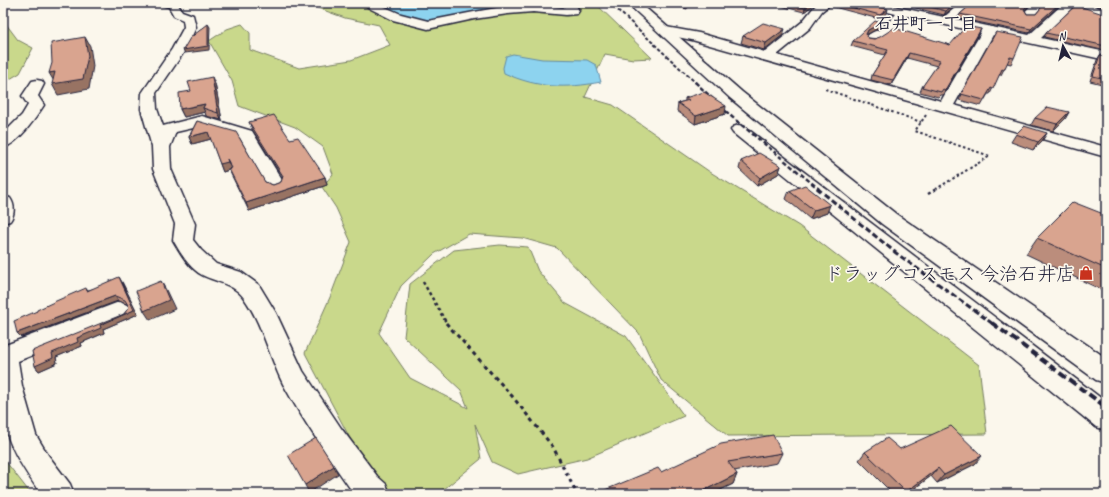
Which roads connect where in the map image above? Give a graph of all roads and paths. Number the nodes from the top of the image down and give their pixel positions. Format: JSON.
{"nodes":[{"id":1,"x":166,"y":3,"type":"edge"},
{"id":2,"x":368,"y":3,"type":"edge"},
{"id":3,"x":564,"y":3,"type":"edge"},
{"id":4,"x":633,"y":3,"type":"edge"},
{"id":5,"x":826,"y":3,"type":"edge"},
{"id":6,"x":968,"y":3,"type":"edge"},
{"id":7,"x":1039,"y":3,"type":"edge"},
{"id":8,"x":1072,"y":3,"type":"edge"},
{"id":9,"x":868,"y":4,"type":"edge"},
{"id":10,"x":1106,"y":5,"type":"edge"},
{"id":11,"x":905,"y":9,"type":"edge"},
{"id":12,"x":1091,"y":9,"type":"junction"},
{"id":13,"x":1029,"y":14,"type":"edge"},
{"id":14,"x":1106,"y":14,"type":"edge"},
{"id":15,"x":946,"y":21,"type":"junction"},
{"id":16,"x":989,"y":30,"type":"junction"},
{"id":17,"x":666,"y":32,"type":"junction"},
{"id":18,"x":872,"y":38,"type":"edge"},
{"id":19,"x":1031,"y":40,"type":"junction"},
{"id":20,"x":1106,"y":56,"type":"edge"},
{"id":21,"x":767,"y":57,"type":"junction"},
{"id":22,"x":37,"y":84,"type":"dead end"},
{"id":23,"x":820,"y":88,"type":"dead end"},
{"id":24,"x":940,"y":105,"type":"junction"},
{"id":25,"x":921,"y":122,"type":"junction"},
{"id":26,"x":739,"y":130,"type":"dead end"},
{"id":27,"x":3,"y":143,"type":"edge"},
{"id":28,"x":162,"y":147,"type":"junction"},
{"id":29,"x":1106,"y":152,"type":"edge"},
{"id":30,"x":276,"y":185,"type":"edge"},
{"id":31,"x":928,"y":194,"type":"dead end"},
{"id":32,"x":3,"y":202,"type":"edge"},
{"id":33,"x":3,"y":217,"type":"edge"},
{"id":34,"x":423,"y":282,"type":"dead end"},
{"id":35,"x":119,"y":311,"type":"dead end"},
{"id":36,"x":4,"y":350,"type":"edge"},
{"id":37,"x":1106,"y":372,"type":"edge"},
{"id":38,"x":1106,"y":418,"type":"edge"},
{"id":39,"x":59,"y":494,"type":"edge"},
{"id":40,"x":375,"y":494,"type":"edge"},
{"id":41,"x":576,"y":494,"type":"edge"}],
"edges":[{"from":1,"to":28,"type":"street"},
{"from":2,"to":3,"type":"street"},
{"from":4,"to":17,"type":"street"},
{"from":5,"to":21,"type":"street"},
{"from":6,"to":15,"type":"street"},
{"from":7,"to":13,"type":"street"},
{"from":8,"to":12,"type":"street"},
{"from":8,"to":19,"type":"street"},
{"from":9,"to":11,"type":"street"},
{"from":10,"to":12,"type":"street"},
{"from":11,"to":15,"type":"street"},
{"from":11,"to":18,"type":"street"},
{"from":12,"to":14,"type":"street"},
{"from":15,"to":16,"type":"street"},
{"from":16,"to":19,"type":"street"},
{"from":16,"to":24,"type":"street"},
{"from":17,"to":21,"type":"street"},
{"from":17,"to":37,"type":"street"},
{"from":19,"to":20,"type":"street"},
{"from":21,"to":24,"type":"street"},
{"from":22,"to":27,"type":"street"},
{"from":23,"to":25,"type":"path"},
{"from":24,"to":25,"type":"path"},
{"from":24,"to":29,"type":"street"},
{"from":25,"to":31,"type":"path"},
{"from":26,"to":38,"type":"street"},
{"from":28,"to":30,"type":"street"},
{"from":28,"to":40,"type":"street"},
{"from":32,"to":33,"type":"street"},
{"from":34,"to":41,"type":"path"},
{"from":35,"to":36,"type":"street"},
{"from":36,"to":39,"type":"street"}]}
